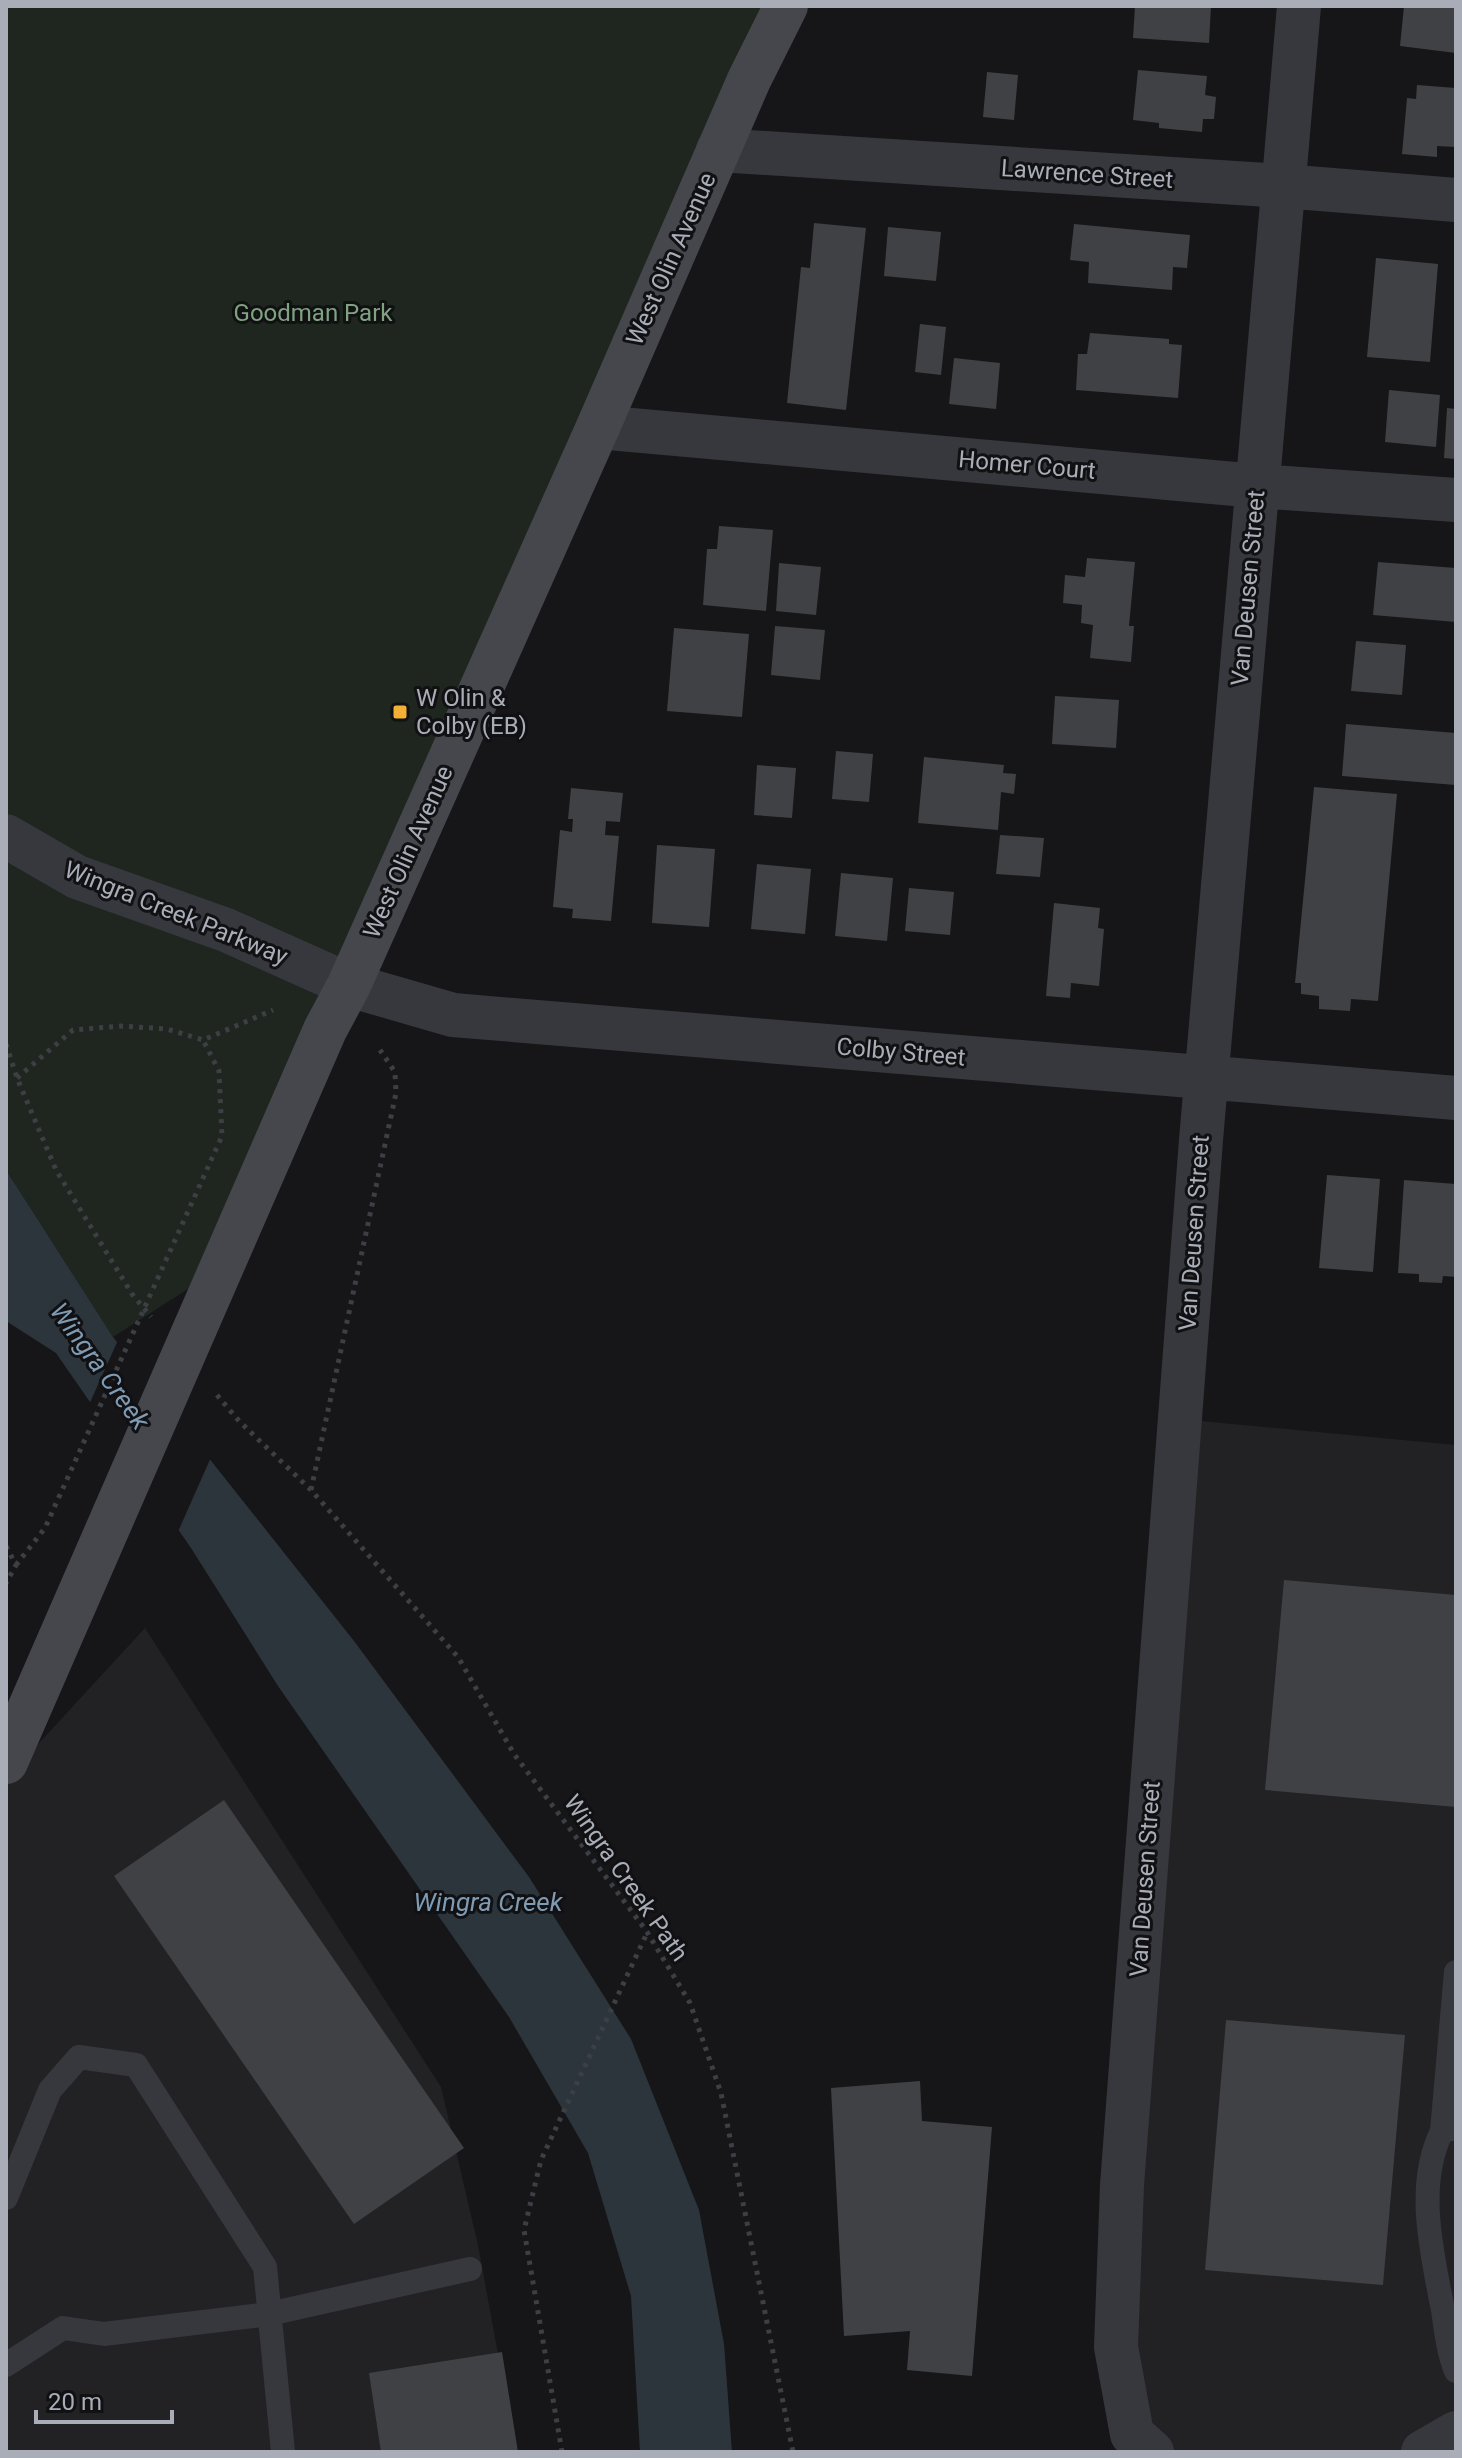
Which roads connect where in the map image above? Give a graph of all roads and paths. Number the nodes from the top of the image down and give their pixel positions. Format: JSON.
{"nodes":[{"id":1,"x":775,"y":6,"type":"edge"},
{"id":2,"x":786,"y":6,"type":"edge"},
{"id":3,"x":1299,"y":6,"type":"edge"},
{"id":4,"x":749,"y":80,"type":"junction"},
{"id":5,"x":718,"y":150,"type":"junction"},
{"id":6,"x":1283,"y":186,"type":"junction"},
{"id":7,"x":1456,"y":200,"type":"edge"},
{"id":8,"x":598,"y":427,"type":"junction"},
{"id":9,"x":1257,"y":486,"type":"junction"},
{"id":10,"x":1456,"y":500,"type":"edge"},
{"id":11,"x":6,"y":836,"type":"edge"},
{"id":12,"x":349,"y":985,"type":"junction"},
{"id":13,"x":273,"y":1010,"type":"dead end"},
{"id":14,"x":203,"y":1040,"type":"junction"},
{"id":15,"x":6,"y":1044,"type":"edge"},
{"id":16,"x":380,"y":1050,"type":"dead end"},
{"id":17,"x":17,"y":1078,"type":"junction"},
{"id":18,"x":1206,"y":1078,"type":"junction"},
{"id":19,"x":1456,"y":1098,"type":"edge"},
{"id":20,"x":132,"y":1294,"type":"dead end"},
{"id":21,"x":239,"y":1421,"type":"dead end"},
{"id":22,"x":311,"y":1490,"type":"junction"},
{"id":23,"x":6,"y":1546,"type":"edge"},
{"id":24,"x":16,"y":1565,"type":"junction"},
{"id":25,"x":6,"y":1583,"type":"edge"},
{"id":26,"x":6,"y":1762,"type":"edge"},
{"id":27,"x":647,"y":1932,"type":"junction"},
{"id":28,"x":1456,"y":1972,"type":"edge"},
{"id":29,"x":1449,"y":2130,"type":"edge"},
{"id":30,"x":6,"y":2198,"type":"edge"},
{"id":31,"x":470,"y":2269,"type":"dead end"},
{"id":32,"x":269,"y":2314,"type":"junction"},
{"id":33,"x":6,"y":2365,"type":"edge"},
{"id":34,"x":1456,"y":2371,"type":"edge"},
{"id":35,"x":1456,"y":2433,"type":"edge"},
{"id":36,"x":283,"y":2452,"type":"edge"},
{"id":37,"x":562,"y":2452,"type":"edge"},
{"id":38,"x":793,"y":2452,"type":"edge"},
{"id":39,"x":1152,"y":2452,"type":"edge"},
{"id":40,"x":1423,"y":2452,"type":"edge"}],
"edges":[{"from":1,"to":4,"type":"street","name":"West Olin Avenue"},
{"from":2,"to":4,"type":"street","name":"West Olin Avenue"},
{"from":3,"to":6,"type":"street","name":"Van Deusen Street"},
{"from":4,"to":5,"type":"street","name":"West Olin Avenue"},
{"from":5,"to":6,"type":"street","name":"Lawrence Street"},
{"from":5,"to":8,"type":"street","name":"West Olin Avenue"},
{"from":6,"to":7,"type":"street","name":"Lawrence Street"},
{"from":6,"to":9,"type":"street","name":"Van Deusen Street"},
{"from":8,"to":9,"type":"street","name":"Homer Court"},
{"from":8,"to":12,"type":"street","name":"West Olin Avenue"},
{"from":9,"to":10,"type":"street","name":"Homer Court"},
{"from":9,"to":18,"type":"street","name":"Van Deusen Street"},
{"from":11,"to":12,"type":"street","name":"Wingra Creek Parkway"},
{"from":12,"to":18,"type":"street","name":"Colby Street"},
{"from":12,"to":26,"type":"street","name":"West Olin Avenue"},
{"from":13,"to":14,"type":"path"},
{"from":14,"to":17,"type":"path"},
{"from":14,"to":24,"type":"path"},
{"from":15,"to":17,"type":"path"},
{"from":16,"to":22,"type":"path"},
{"from":17,"to":20,"type":"path"},
{"from":18,"to":19,"type":"street","name":"Colby Street"},
{"from":18,"to":39,"type":"street","name":"Van Deusen Street"},
{"from":21,"to":22,"type":"path","name":"Wingra Creek Path"},
{"from":22,"to":27,"type":"path","name":"Wingra Creek Path"},
{"from":23,"to":24,"type":"path"},
{"from":24,"to":25,"type":"path"},
{"from":27,"to":37,"type":"path"},
{"from":27,"to":38,"type":"path","name":"Wingra Creek Path"},
{"from":28,"to":29,"type":"lane"},
{"from":29,"to":34,"type":"lane"},
{"from":30,"to":32,"type":"lane"},
{"from":31,"to":32,"type":"lane"},
{"from":32,"to":33,"type":"lane"},
{"from":32,"to":36,"type":"lane"},
{"from":35,"to":40,"type":"street"}]}
